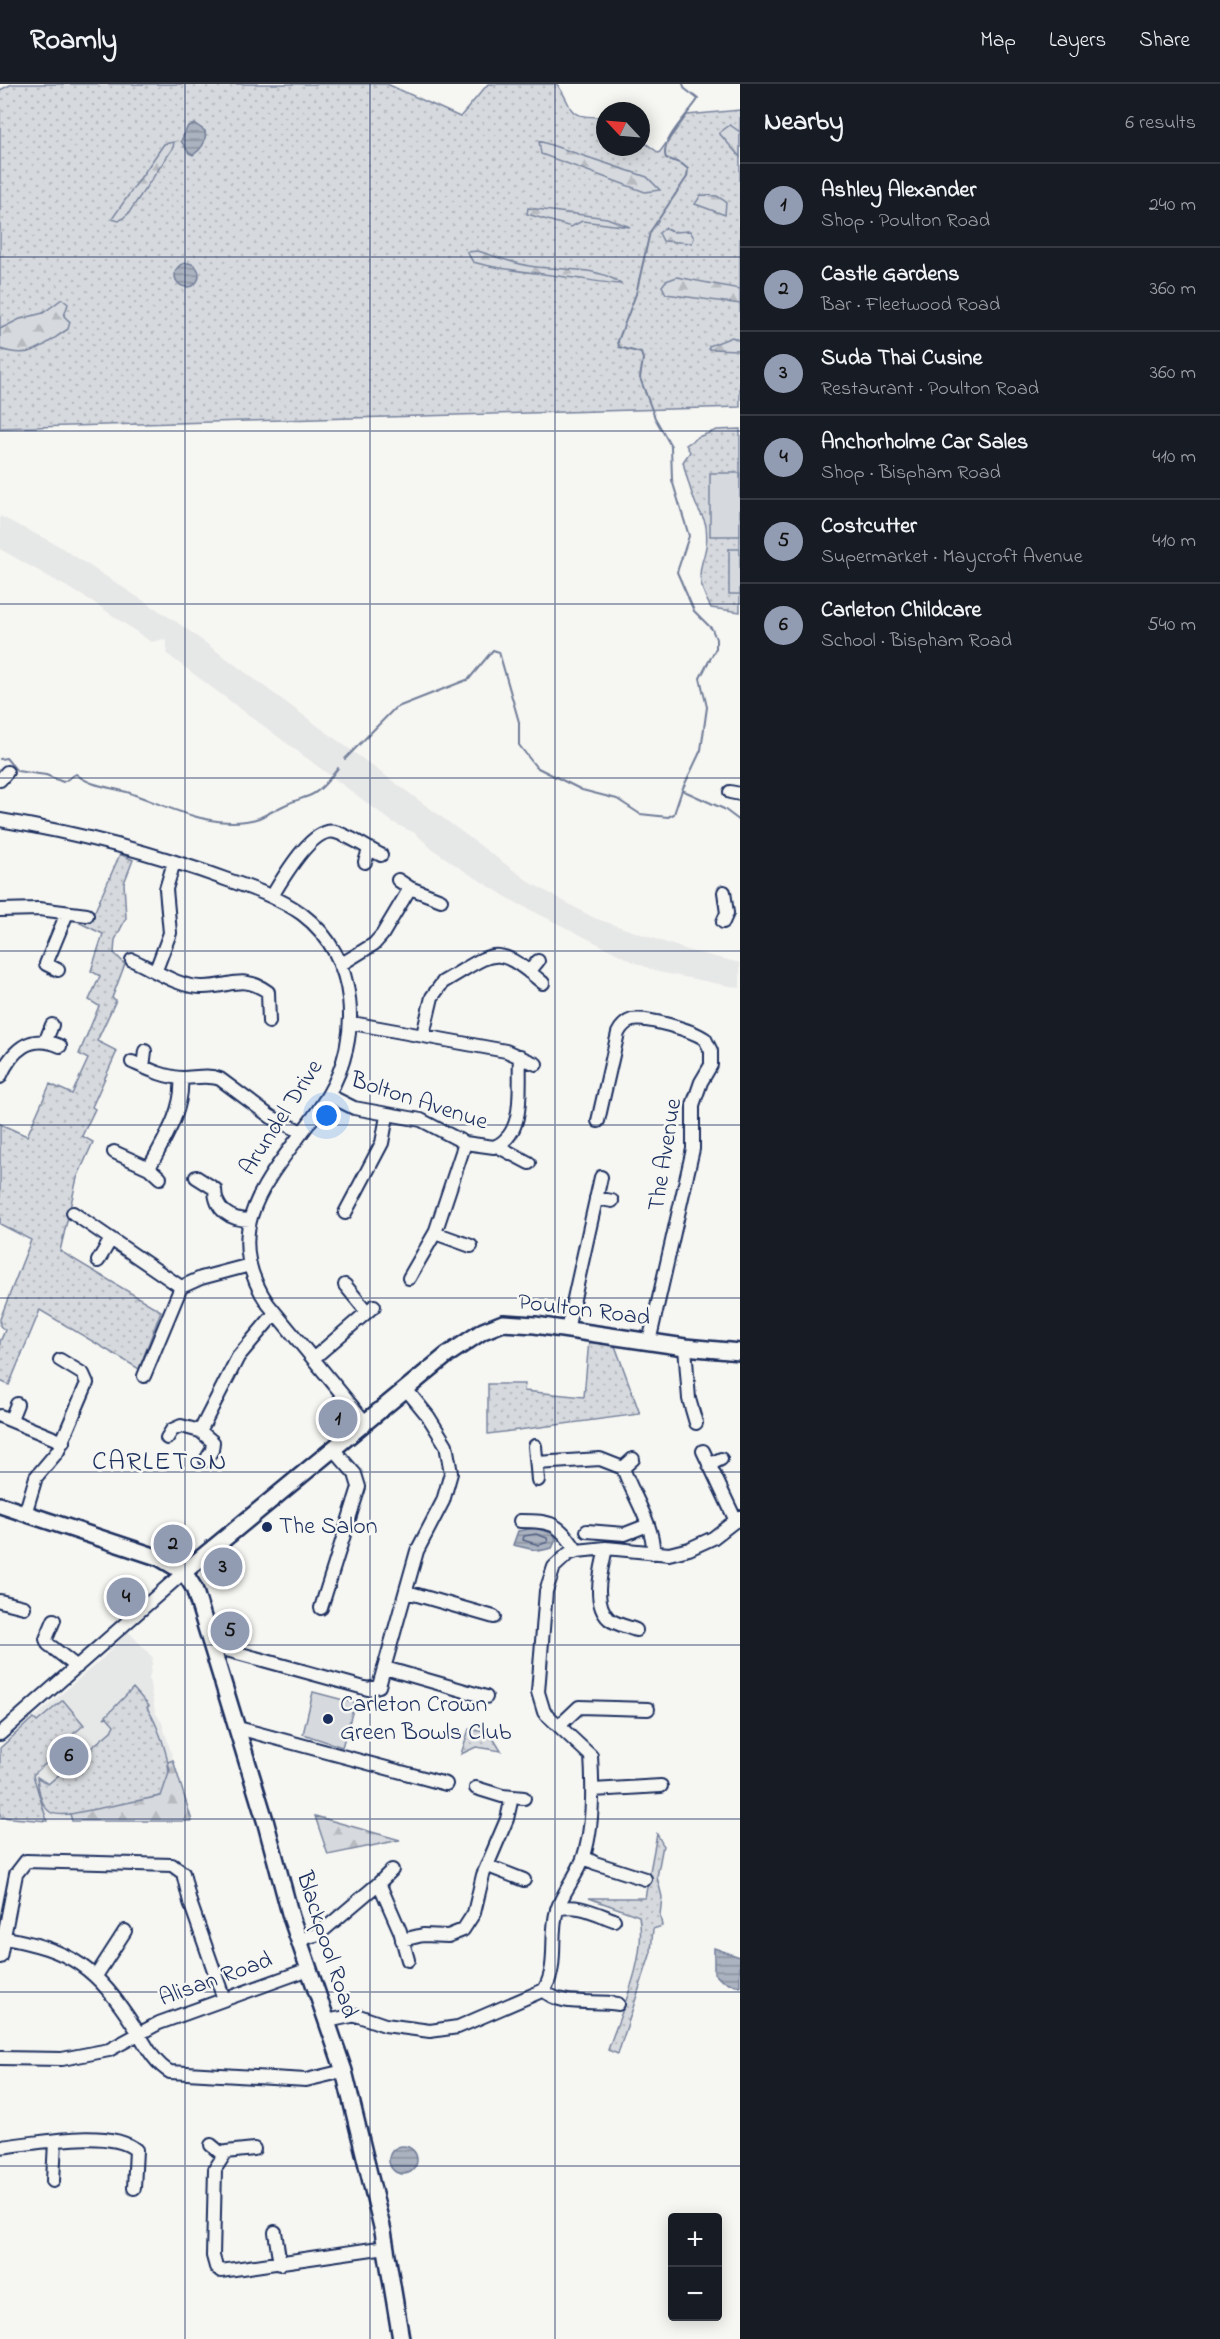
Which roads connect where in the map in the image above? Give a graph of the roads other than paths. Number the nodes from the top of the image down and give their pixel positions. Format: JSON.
{"nodes":[{"id":1,"x":0,"y":820,"type":"edge"},
{"id":2,"x":174,"y":862,"type":"junction"},
{"id":3,"x":365,"y":862,"type":"dead end"},
{"id":4,"x":398,"y":880,"type":"dead end"},
{"id":5,"x":410,"y":888,"type":"junction"},
{"id":6,"x":724,"y":892,"type":"dead end"},
{"id":7,"x":272,"y":896,"type":"junction"},
{"id":8,"x":441,"y":900,"type":"dead end"},
{"id":9,"x":0,"y":910,"type":"edge"},
{"id":10,"x":67,"y":913,"type":"junction"},
{"id":11,"x":87,"y":915,"type":"dead end"},
{"id":12,"x":740,"y":916,"type":"edge"},
{"id":13,"x":132,"y":960,"type":"dead end"},
{"id":14,"x":538,"y":961,"type":"dead end"},
{"id":15,"x":340,"y":965,"type":"junction"},
{"id":16,"x":58,"y":970,"type":"dead end"},
{"id":17,"x":156,"y":970,"type":"junction"},
{"id":18,"x":530,"y":972,"type":"junction"},
{"id":19,"x":543,"y":983,"type":"dead end"},
{"id":20,"x":269,"y":1022,"type":"dead end"},
{"id":21,"x":352,"y":1023,"type":"junction"},
{"id":22,"x":52,"y":1025,"type":"dead end"},
{"id":23,"x":423,"y":1035,"type":"junction"},
{"id":24,"x":46,"y":1040,"type":"junction"},
{"id":25,"x":60,"y":1046,"type":"dead end"},
{"id":26,"x":145,"y":1052,"type":"dead end"},
{"id":27,"x":519,"y":1056,"type":"junction"},
{"id":28,"x":3,"y":1062,"type":"edge"},
{"id":29,"x":536,"y":1064,"type":"dead end"},
{"id":30,"x":0,"y":1077,"type":"edge"},
{"id":31,"x":181,"y":1078,"type":"junction"},
{"id":32,"x":328,"y":1095,"type":"junction"},
{"id":33,"x":387,"y":1116,"type":"junction"},
{"id":34,"x":598,"y":1121,"type":"dead end"},
{"id":35,"x":302,"y":1132,"type":"junction"},
{"id":36,"x":465,"y":1143,"type":"junction"},
{"id":37,"x":497,"y":1146,"type":"junction"},
{"id":38,"x":121,"y":1150,"type":"dead end"},
{"id":39,"x":528,"y":1163,"type":"dead end"},
{"id":40,"x":149,"y":1168,"type":"junction"},
{"id":41,"x":196,"y":1177,"type":"dead end"},
{"id":42,"x":601,"y":1177,"type":"dead end"},
{"id":43,"x":160,"y":1178,"type":"dead end"},
{"id":44,"x":596,"y":1198,"type":"junction"},
{"id":45,"x":612,"y":1201,"type":"dead end"},
{"id":46,"x":345,"y":1213,"type":"dead end"},
{"id":47,"x":73,"y":1214,"type":"dead end"},
{"id":48,"x":250,"y":1220,"type":"junction"},
{"id":49,"x":435,"y":1233,"type":"junction"},
{"id":50,"x":111,"y":1239,"type":"junction"},
{"id":51,"x":471,"y":1246,"type":"dead end"},
{"id":52,"x":98,"y":1261,"type":"dead end"},
{"id":53,"x":250,"y":1265,"type":"junction"},
{"id":54,"x":409,"y":1278,"type":"dead end"},
{"id":55,"x":345,"y":1286,"type":"dead end"},
{"id":56,"x":181,"y":1287,"type":"junction"},
{"id":57,"x":275,"y":1313,"type":"junction"},
{"id":58,"x":567,"y":1330,"type":"junction"},
{"id":59,"x":650,"y":1342,"type":"junction"},
{"id":60,"x":685,"y":1347,"type":"junction"},
{"id":61,"x":740,"y":1352,"type":"edge"},
{"id":62,"x":314,"y":1358,"type":"junction"},
{"id":63,"x":60,"y":1360,"type":"dead end"},
{"id":64,"x":144,"y":1376,"type":"dead end"},
{"id":65,"x":406,"y":1389,"type":"junction"},
{"id":66,"x":17,"y":1404,"type":"dead end"},
{"id":67,"x":5,"y":1418,"type":"edge"},
{"id":68,"x":365,"y":1422,"type":"junction"},
{"id":69,"x":696,"y":1423,"type":"dead end"},
{"id":70,"x":200,"y":1431,"type":"junction"},
{"id":71,"x":167,"y":1438,"type":"dead end"},
{"id":72,"x":63,"y":1442,"type":"junction"},
{"id":73,"x":535,"y":1446,"type":"dead end"},
{"id":74,"x":333,"y":1449,"type":"junction"},
{"id":75,"x":703,"y":1451,"type":"dead end"},
{"id":76,"x":633,"y":1459,"type":"dead end"},
{"id":77,"x":721,"y":1459,"type":"dead end"},
{"id":78,"x":206,"y":1460,"type":"dead end"},
{"id":79,"x":537,"y":1463,"type":"junction"},
{"id":80,"x":709,"y":1465,"type":"junction"},
{"id":81,"x":623,"y":1468,"type":"junction"},
{"id":82,"x":538,"y":1480,"type":"dead end"},
{"id":83,"x":0,"y":1505,"type":"edge"},
{"id":84,"x":25,"y":1514,"type":"junction"},
{"id":85,"x":738,"y":1519,"type":"edge"},
{"id":86,"x":520,"y":1521,"type":"dead end"},
{"id":87,"x":648,"y":1525,"type":"junction"},
{"id":88,"x":587,"y":1531,"type":"dead end"},
{"id":89,"x":606,"y":1548,"type":"junction"},
{"id":90,"x":577,"y":1551,"type":"junction"},
{"id":91,"x":653,"y":1553,"type":"junction"},
{"id":92,"x":184,"y":1572,"type":"junction"},
{"id":93,"x":407,"y":1592,"type":"junction"},
{"id":94,"x":0,"y":1601,"type":"edge"},
{"id":95,"x":24,"y":1607,"type":"dead end"},
{"id":96,"x":321,"y":1608,"type":"dead end"},
{"id":97,"x":494,"y":1617,"type":"dead end"},
{"id":98,"x":54,"y":1620,"type":"dead end"},
{"id":99,"x":636,"y":1630,"type":"dead end"},
{"id":100,"x":212,"y":1646,"type":"junction"},
{"id":101,"x":77,"y":1667,"type":"junction"},
{"id":102,"x":385,"y":1668,"type":"junction"},
{"id":103,"x":486,"y":1697,"type":"dead end"},
{"id":104,"x":648,"y":1709,"type":"dead end"},
{"id":105,"x":560,"y":1725,"type":"junction"},
{"id":106,"x":238,"y":1728,"type":"junction"},
{"id":107,"x":0,"y":1734,"type":"edge"},
{"id":108,"x":446,"y":1784,"type":"dead end"},
{"id":109,"x":661,"y":1786,"type":"dead end"},
{"id":110,"x":476,"y":1788,"type":"dead end"},
{"id":111,"x":593,"y":1790,"type":"junction"},
{"id":112,"x":584,"y":1857,"type":"junction"},
{"id":113,"x":488,"y":1866,"type":"junction"},
{"id":114,"x":392,"y":1870,"type":"dead end"},
{"id":115,"x":645,"y":1879,"type":"dead end"},
{"id":116,"x":524,"y":1880,"type":"dead end"},
{"id":117,"x":379,"y":1883,"type":"junction"},
{"id":118,"x":557,"y":1910,"type":"junction"},
{"id":119,"x":614,"y":1920,"type":"dead end"},
{"id":120,"x":126,"y":1931,"type":"dead end"},
{"id":121,"x":2,"y":1937,"type":"edge"},
{"id":122,"x":298,"y":1940,"type":"junction"},
{"id":123,"x":402,"y":1940,"type":"junction"},
{"id":124,"x":0,"y":1958,"type":"edge"},
{"id":125,"x":408,"y":1960,"type":"dead end"},
{"id":126,"x":309,"y":1969,"type":"junction"},
{"id":127,"x":96,"y":1976,"type":"junction"},
{"id":128,"x":544,"y":1990,"type":"junction"},
{"id":129,"x":224,"y":1999,"type":"junction"},
{"id":130,"x":618,"y":2004,"type":"dead end"},
{"id":131,"x":327,"y":2020,"type":"junction"},
{"id":132,"x":139,"y":2033,"type":"junction"},
{"id":133,"x":0,"y":2058,"type":"edge"},
{"id":134,"x":344,"y":2071,"type":"junction"},
{"id":135,"x":55,"y":2141,"type":"junction"},
{"id":136,"x":211,"y":2145,"type":"dead end"},
{"id":137,"x":0,"y":2147,"type":"edge"},
{"id":138,"x":223,"y":2155,"type":"junction"},
{"id":139,"x":244,"y":2163,"type":"dead end"},
{"id":140,"x":53,"y":2181,"type":"dead end"},
{"id":141,"x":134,"y":2188,"type":"dead end"},
{"id":142,"x":275,"y":2232,"type":"dead end"},
{"id":143,"x":386,"y":2247,"type":"junction"},
{"id":144,"x":280,"y":2264,"type":"junction"},
{"id":145,"x":401,"y":2339,"type":"edge"}],
"edges":[{"from":1,"to":2,"type":"street","name":"Arundel Drive"},
{"from":2,"to":7,"type":"street","name":"Arundel Drive"},
{"from":2,"to":17,"type":"street"},
{"from":3,"to":7,"type":"street"},
{"from":4,"to":5,"type":"street"},
{"from":5,"to":8,"type":"street"},
{"from":5,"to":15,"type":"street"},
{"from":6,"to":12,"type":"street"},
{"from":7,"to":15,"type":"street","name":"Arundel Drive"},
{"from":9,"to":10,"type":"street"},
{"from":10,"to":11,"type":"street"},
{"from":10,"to":16,"type":"street"},
{"from":13,"to":17,"type":"street"},
{"from":14,"to":18,"type":"street"},
{"from":15,"to":21,"type":"street","name":"Arundel Drive"},
{"from":17,"to":20,"type":"street"},
{"from":18,"to":19,"type":"street"},
{"from":18,"to":23,"type":"street"},
{"from":21,"to":23,"type":"street"},
{"from":21,"to":32,"type":"street","name":"Arundel Drive"},
{"from":22,"to":24,"type":"street"},
{"from":23,"to":27,"type":"street"},
{"from":24,"to":25,"type":"street"},
{"from":24,"to":28,"type":"street"},
{"from":26,"to":31,"type":"street"},
{"from":27,"to":29,"type":"street"},
{"from":27,"to":37,"type":"street","name":"Bolton Avenue"},
{"from":28,"to":30,"type":"street"},
{"from":31,"to":35,"type":"street"},
{"from":31,"to":40,"type":"street"},
{"from":32,"to":33,"type":"street","name":"Bolton Avenue"},
{"from":32,"to":35,"type":"street","name":"Arundel Drive"},
{"from":33,"to":36,"type":"street","name":"Bolton Avenue"},
{"from":33,"to":46,"type":"street"},
{"from":34,"to":59,"type":"street","name":"The Avenue"},
{"from":35,"to":48,"type":"street","name":"Arundel Drive"},
{"from":36,"to":37,"type":"street","name":"Bolton Avenue"},
{"from":36,"to":49,"type":"street"},
{"from":37,"to":39,"type":"street","name":"Bolton Avenue"},
{"from":38,"to":40,"type":"street"},
{"from":40,"to":43,"type":"street"},
{"from":41,"to":48,"type":"street"},
{"from":42,"to":44,"type":"street"},
{"from":44,"to":45,"type":"street"},
{"from":44,"to":58,"type":"street"},
{"from":47,"to":50,"type":"street"},
{"from":48,"to":53,"type":"street","name":"Arundel Drive"},
{"from":49,"to":51,"type":"street"},
{"from":49,"to":54,"type":"street"},
{"from":50,"to":52,"type":"street"},
{"from":50,"to":56,"type":"street"},
{"from":53,"to":56,"type":"street"},
{"from":53,"to":57,"type":"street","name":"Arundel Drive"},
{"from":55,"to":62,"type":"street"},
{"from":56,"to":64,"type":"street"},
{"from":57,"to":62,"type":"street","name":"Arundel Drive"},
{"from":57,"to":70,"type":"street"},
{"from":58,"to":59,"type":"main road","name":"Poulton Road"},
{"from":58,"to":65,"type":"main road","name":"Poulton Road"},
{"from":59,"to":60,"type":"main road","name":"Poulton Road"},
{"from":60,"to":61,"type":"main road","name":"Poulton Road"},
{"from":60,"to":69,"type":"street"},
{"from":62,"to":68,"type":"street","name":"Arundel Drive"},
{"from":63,"to":72,"type":"street"},
{"from":65,"to":68,"type":"main road","name":"Poulton Road"},
{"from":65,"to":93,"type":"street"},
{"from":66,"to":67,"type":"street"},
{"from":67,"to":72,"type":"street"},
{"from":68,"to":74,"type":"main road","name":"Poulton Road"},
{"from":70,"to":71,"type":"street"},
{"from":70,"to":78,"type":"street"},
{"from":72,"to":84,"type":"street"},
{"from":73,"to":79,"type":"street"},
{"from":74,"to":92,"type":"main road","name":"Poulton Road"},
{"from":74,"to":96,"type":"street"},
{"from":75,"to":80,"type":"street"},
{"from":76,"to":81,"type":"street"},
{"from":77,"to":80,"type":"street"},
{"from":79,"to":81,"type":"street"},
{"from":79,"to":82,"type":"street"},
{"from":80,"to":85,"type":"street"},
{"from":81,"to":87,"type":"street"},
{"from":83,"to":84,"type":"main road"},
{"from":84,"to":92,"type":"main road"},
{"from":85,"to":91,"type":"street"},
{"from":86,"to":90,"type":"street"},
{"from":87,"to":88,"type":"street"},
{"from":87,"to":91,"type":"street"},
{"from":89,"to":90,"type":"street"},
{"from":89,"to":91,"type":"street"},
{"from":89,"to":99,"type":"street"},
{"from":90,"to":105,"type":"street"},
{"from":92,"to":100,"type":"main road","name":"Blackpool Road"},
{"from":92,"to":101,"type":"street"},
{"from":93,"to":97,"type":"street"},
{"from":93,"to":102,"type":"street"},
{"from":94,"to":95,"type":"street"},
{"from":98,"to":101,"type":"street"},
{"from":100,"to":102,"type":"street"},
{"from":100,"to":106,"type":"main road","name":"Blackpool Road"},
{"from":101,"to":107,"type":"street"},
{"from":102,"to":103,"type":"street"},
{"from":104,"to":105,"type":"street"},
{"from":105,"to":111,"type":"street"},
{"from":106,"to":108,"type":"street"},
{"from":106,"to":122,"type":"main road","name":"Blackpool Road"},
{"from":109,"to":111,"type":"street"},
{"from":110,"to":113,"type":"street"},
{"from":111,"to":112,"type":"street"},
{"from":112,"to":115,"type":"street"},
{"from":112,"to":118,"type":"street"},
{"from":113,"to":116,"type":"street"},
{"from":113,"to":123,"type":"street"},
{"from":114,"to":117,"type":"street"},
{"from":117,"to":122,"type":"street"},
{"from":117,"to":123,"type":"street"},
{"from":118,"to":119,"type":"street"},
{"from":118,"to":128,"type":"street"},
{"from":120,"to":127,"type":"street"},
{"from":121,"to":124,"type":"street"},
{"from":121,"to":127,"type":"street"},
{"from":121,"to":129,"type":"street"},
{"from":122,"to":126,"type":"main road","name":"Blackpool Road"},
{"from":123,"to":125,"type":"street"},
{"from":126,"to":129,"type":"street","name":"Alisan Road"},
{"from":126,"to":131,"type":"main road","name":"Blackpool Road"},
{"from":127,"to":132,"type":"street"},
{"from":128,"to":130,"type":"street"},
{"from":128,"to":131,"type":"street"},
{"from":129,"to":132,"type":"street","name":"Alisan Road"},
{"from":131,"to":134,"type":"main road","name":"Blackpool Road"},
{"from":132,"to":133,"type":"street","name":"Alisan Road"},
{"from":132,"to":134,"type":"street"},
{"from":134,"to":143,"type":"main road","name":"Blackpool Road"},
{"from":135,"to":137,"type":"street"},
{"from":135,"to":140,"type":"street"},
{"from":135,"to":141,"type":"street"},
{"from":136,"to":138,"type":"street"},
{"from":138,"to":139,"type":"street"},
{"from":138,"to":144,"type":"street"},
{"from":142,"to":144,"type":"street"},
{"from":143,"to":144,"type":"street"},
{"from":143,"to":145,"type":"main road","name":"Blackpool Road"}]}
